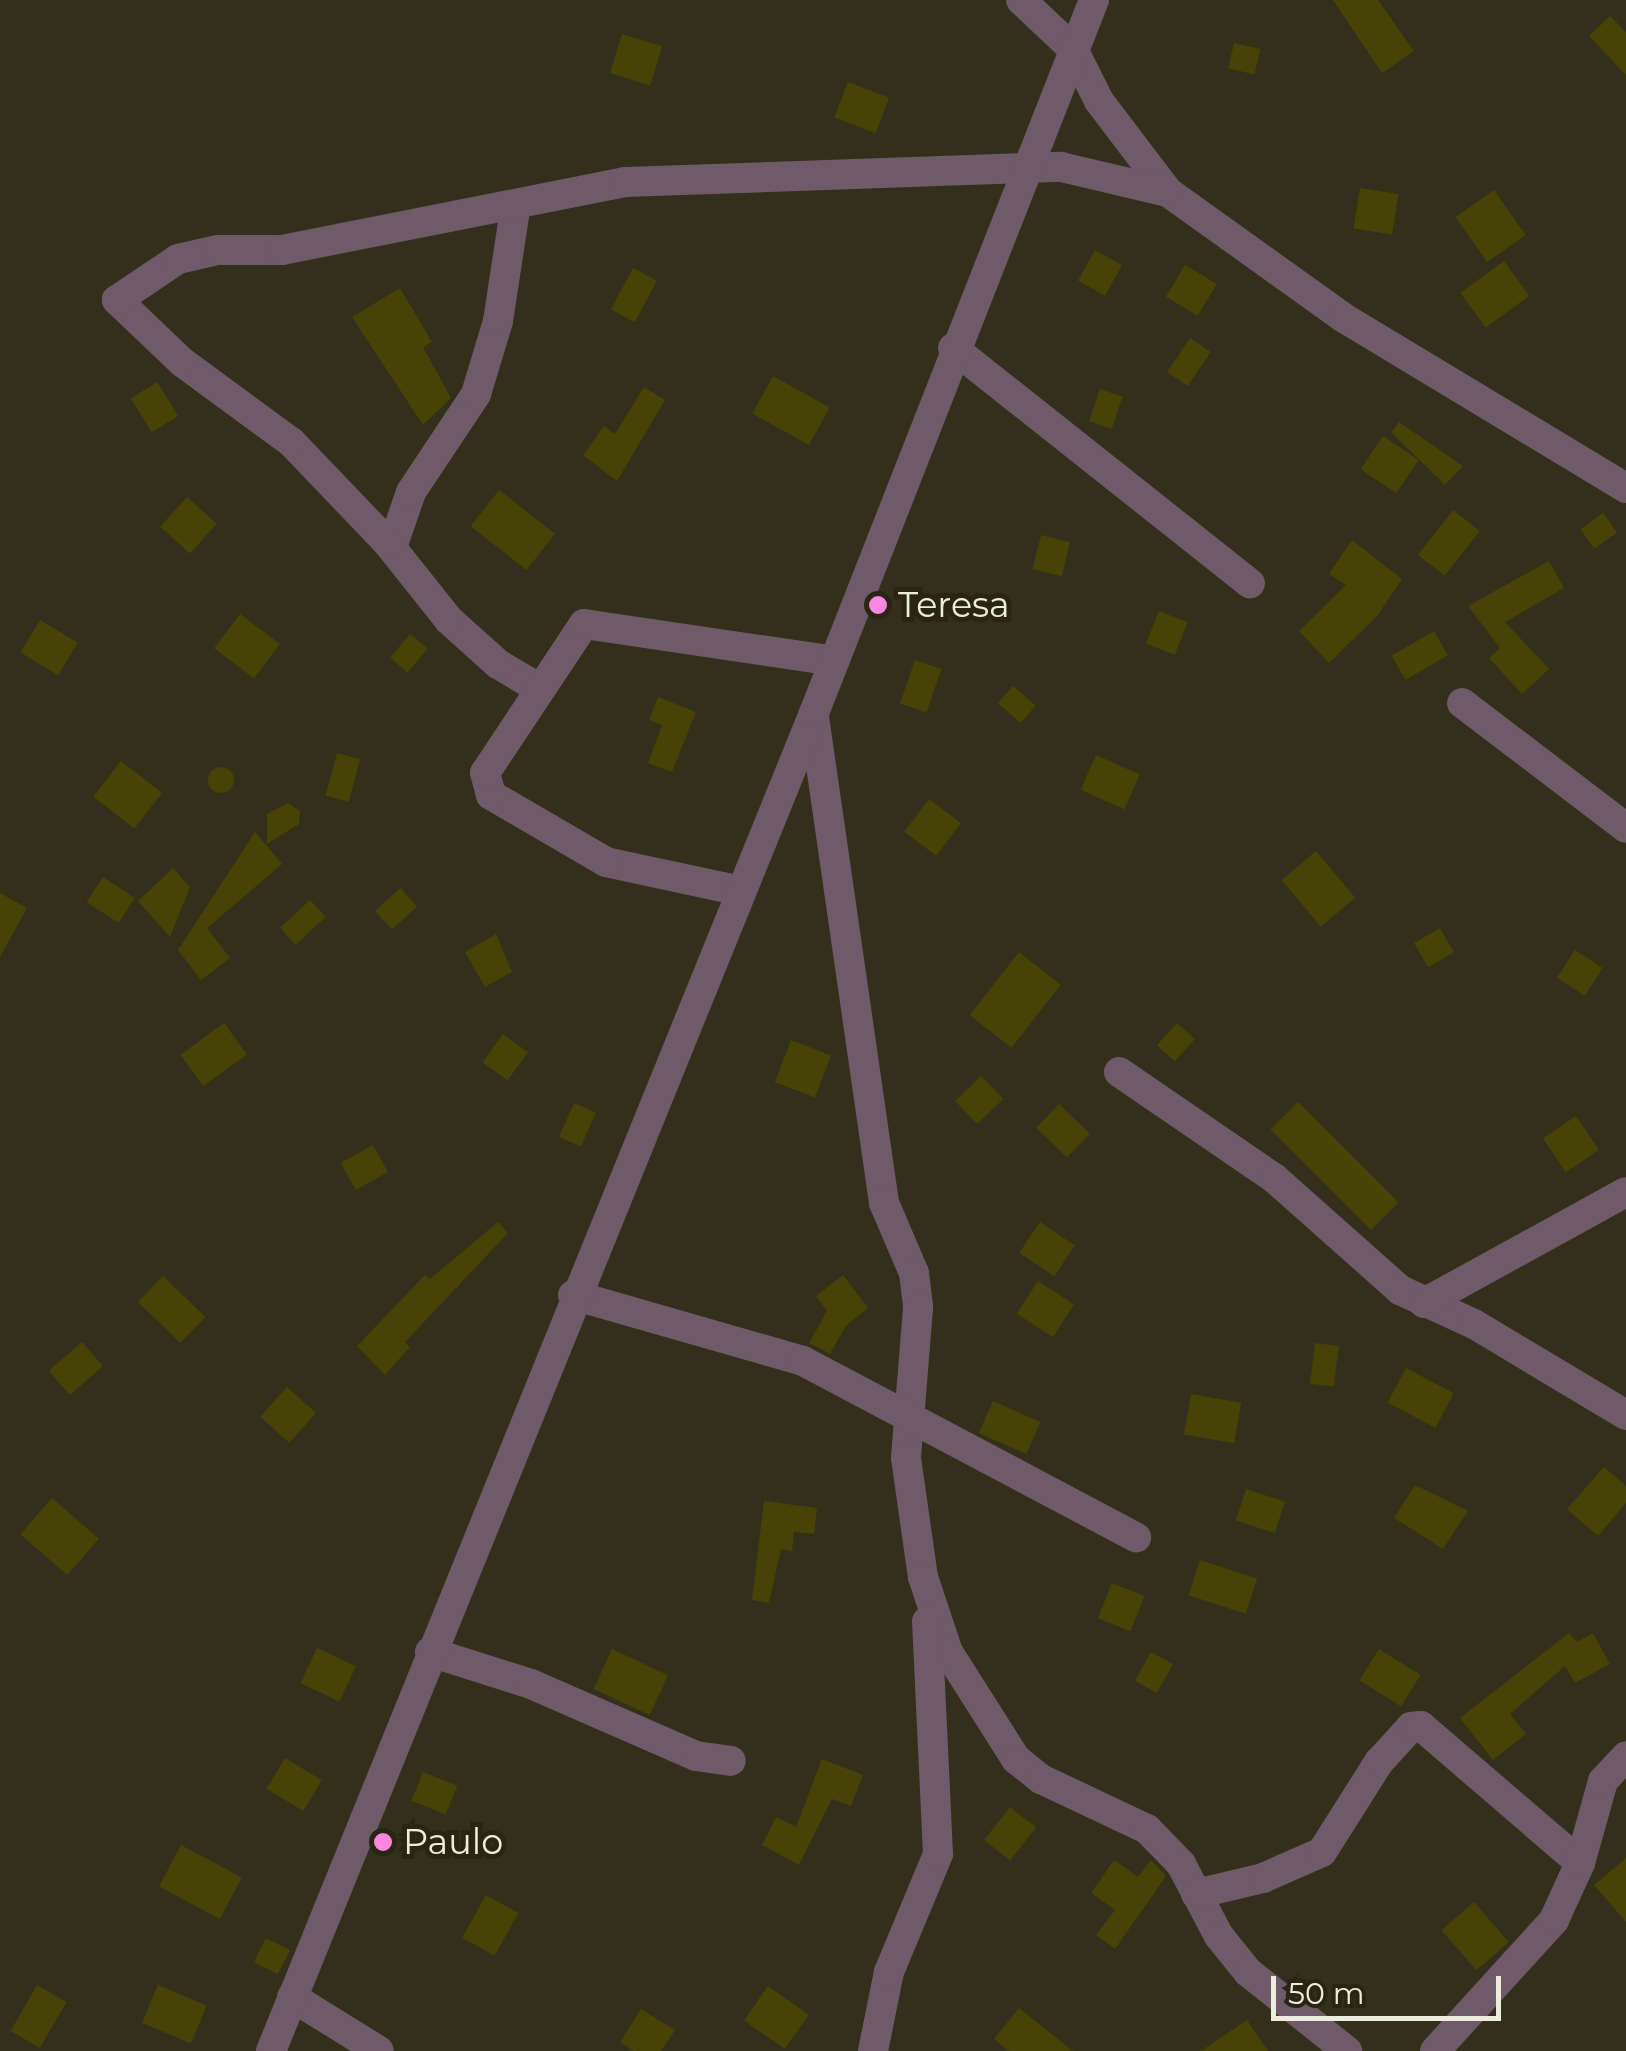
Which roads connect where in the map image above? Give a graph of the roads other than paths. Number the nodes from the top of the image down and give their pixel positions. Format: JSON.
{"nodes":[{"id":1,"x":1020,"y":0,"type":"edge"},
{"id":2,"x":1094,"y":0,"type":"edge"},
{"id":3,"x":1073,"y":48,"type":"junction"},
{"id":4,"x":1025,"y":167,"type":"junction"},
{"id":5,"x":1168,"y":192,"type":"junction"},
{"id":6,"x":516,"y":204,"type":"junction"},
{"id":7,"x":953,"y":348,"type":"junction"},
{"id":8,"x":1626,"y":488,"type":"edge"},
{"id":9,"x":392,"y":548,"type":"junction"},
{"id":10,"x":1250,"y":583,"type":"dead end"},
{"id":11,"x":834,"y":661,"type":"junction"},
{"id":12,"x":540,"y":689,"type":"junction"},
{"id":13,"x":1462,"y":703,"type":"dead end"},
{"id":14,"x":814,"y":713,"type":"junction"},
{"id":15,"x":1626,"y":828,"type":"edge"},
{"id":16,"x":741,"y":890,"type":"junction"},
{"id":17,"x":1120,"y":1072,"type":"dead end"},
{"id":18,"x":1626,"y":1192,"type":"edge"},
{"id":19,"x":573,"y":1296,"type":"junction"},
{"id":20,"x":1424,"y":1303,"type":"junction"},
{"id":21,"x":1626,"y":1415,"type":"edge"},
{"id":22,"x":908,"y":1418,"type":"junction"},
{"id":23,"x":1136,"y":1537,"type":"dead end"},
{"id":24,"x":923,"y":1577,"type":"junction"},
{"id":25,"x":430,"y":1652,"type":"junction"},
{"id":26,"x":1626,"y":1756,"type":"edge"},
{"id":27,"x":731,"y":1761,"type":"dead end"},
{"id":28,"x":1580,"y":1863,"type":"junction"},
{"id":29,"x":1196,"y":1894,"type":"junction"},
{"id":30,"x":292,"y":1997,"type":"junction"},
{"id":31,"x":271,"y":2051,"type":"edge"},
{"id":32,"x":379,"y":2051,"type":"edge"},
{"id":33,"x":873,"y":2051,"type":"edge"},
{"id":34,"x":1347,"y":2051,"type":"edge"},
{"id":35,"x":1434,"y":2051,"type":"edge"}],
"edges":[{"from":1,"to":3,"type":"street"},
{"from":2,"to":3,"type":"street"},
{"from":3,"to":4,"type":"street"},
{"from":3,"to":5,"type":"street"},
{"from":4,"to":5,"type":"street"},
{"from":4,"to":6,"type":"street"},
{"from":4,"to":7,"type":"street"},
{"from":5,"to":8,"type":"street"},
{"from":6,"to":9,"type":"street"},
{"from":6,"to":9,"type":"street"},
{"from":7,"to":10,"type":"street"},
{"from":7,"to":11,"type":"street"},
{"from":9,"to":12,"type":"street"},
{"from":11,"to":12,"type":"street"},
{"from":11,"to":14,"type":"street"},
{"from":12,"to":16,"type":"street"},
{"from":13,"to":15,"type":"street"},
{"from":14,"to":16,"type":"street"},
{"from":14,"to":22,"type":"street"},
{"from":16,"to":19,"type":"street"},
{"from":17,"to":20,"type":"street"},
{"from":18,"to":20,"type":"street"},
{"from":19,"to":22,"type":"street"},
{"from":19,"to":25,"type":"street"},
{"from":20,"to":21,"type":"street"},
{"from":22,"to":23,"type":"street"},
{"from":22,"to":24,"type":"street"},
{"from":24,"to":29,"type":"street"},
{"from":24,"to":33,"type":"street"},
{"from":25,"to":27,"type":"street"},
{"from":25,"to":30,"type":"street"},
{"from":26,"to":28,"type":"street"},
{"from":28,"to":29,"type":"street"},
{"from":28,"to":35,"type":"street"},
{"from":29,"to":34,"type":"street"},
{"from":30,"to":31,"type":"street"},
{"from":30,"to":32,"type":"street"}]}
